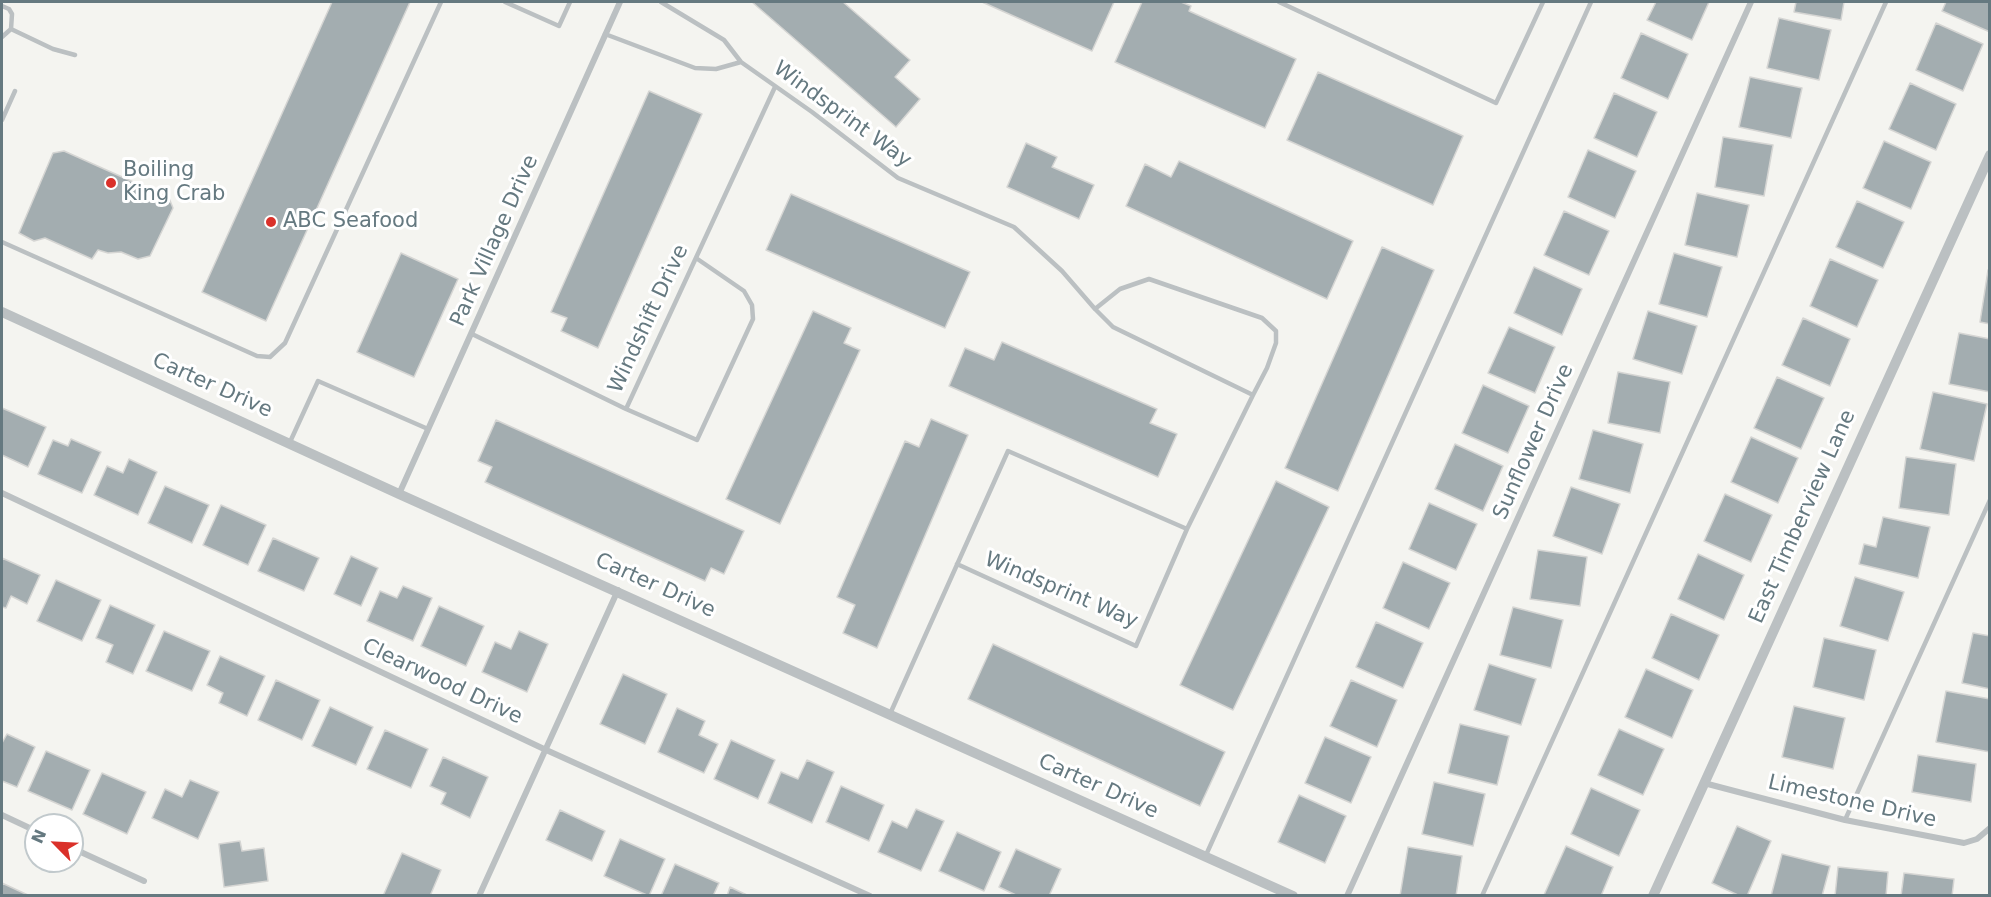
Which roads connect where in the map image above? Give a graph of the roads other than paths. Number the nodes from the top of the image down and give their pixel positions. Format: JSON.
{"nodes":[{"id":1,"x":441,"y":2,"type":"edge"},
{"id":2,"x":505,"y":2,"type":"edge"},
{"id":3,"x":570,"y":2,"type":"edge"},
{"id":4,"x":620,"y":2,"type":"edge"},
{"id":5,"x":661,"y":2,"type":"edge"},
{"id":6,"x":1279,"y":2,"type":"edge"},
{"id":7,"x":1543,"y":2,"type":"edge"},
{"id":8,"x":1591,"y":2,"type":"edge"},
{"id":9,"x":1751,"y":2,"type":"edge"},
{"id":10,"x":1886,"y":2,"type":"edge"},
{"id":11,"x":2,"y":6,"type":"edge"},
{"id":12,"x":11,"y":29,"type":"junction"},
{"id":13,"x":605,"y":34,"type":"junction"},
{"id":14,"x":2,"y":38,"type":"edge"},
{"id":15,"x":75,"y":55,"type":"dead end"},
{"id":16,"x":741,"y":62,"type":"junction"},
{"id":17,"x":775,"y":87,"type":"junction"},
{"id":18,"x":15,"y":91,"type":"dead end"},
{"id":19,"x":2,"y":120,"type":"edge"},
{"id":20,"x":1989,"y":154,"type":"edge"},
{"id":21,"x":2,"y":242,"type":"edge"},
{"id":22,"x":696,"y":258,"type":"junction"},
{"id":23,"x":1095,"y":309,"type":"junction"},
{"id":24,"x":2,"y":312,"type":"edge"},
{"id":25,"x":472,"y":334,"type":"junction"},
{"id":26,"x":1253,"y":395,"type":"junction"},
{"id":27,"x":626,"y":409,"type":"junction"},
{"id":28,"x":428,"y":429,"type":"junction"},
{"id":29,"x":290,"y":442,"type":"junction"},
{"id":30,"x":2,"y":493,"type":"edge"},
{"id":31,"x":399,"y":494,"type":"junction"},
{"id":32,"x":1989,"y":500,"type":"edge"},
{"id":33,"x":1187,"y":529,"type":"junction"},
{"id":34,"x":957,"y":564,"type":"junction"},
{"id":35,"x":618,"y":590,"type":"junction"},
{"id":36,"x":890,"y":714,"type":"junction"},
{"id":37,"x":544,"y":749,"type":"junction"},
{"id":38,"x":1704,"y":783,"type":"junction"},
{"id":39,"x":2,"y":815,"type":"edge"},
{"id":40,"x":1845,"y":820,"type":"junction"},
{"id":41,"x":24,"y":825,"type":"edge"},
{"id":42,"x":1989,"y":828,"type":"edge"},
{"id":43,"x":84,"y":854,"type":"edge"},
{"id":44,"x":1206,"y":857,"type":"junction"},
{"id":45,"x":144,"y":881,"type":"dead end"},
{"id":46,"x":479,"y":896,"type":"edge"},
{"id":47,"x":870,"y":896,"type":"edge"},
{"id":48,"x":1293,"y":896,"type":"edge"},
{"id":49,"x":1347,"y":896,"type":"edge"},
{"id":50,"x":1482,"y":896,"type":"edge"},
{"id":51,"x":1653,"y":896,"type":"edge"}],
"edges":[{"from":1,"to":21,"type":"lane"},
{"from":2,"to":3,"type":"lane"},
{"from":4,"to":13,"type":"street","name":"Park Village Drive"},
{"from":5,"to":16,"type":"lane","name":"Windsprint Way"},
{"from":6,"to":7,"type":"lane"},
{"from":8,"to":44,"type":"lane"},
{"from":9,"to":49,"type":"street","name":"Sunflower Drive"},
{"from":10,"to":50,"type":"lane"},
{"from":11,"to":12,"type":"lane"},
{"from":12,"to":14,"type":"lane"},
{"from":12,"to":15,"type":"lane"},
{"from":13,"to":16,"type":"lane"},
{"from":13,"to":25,"type":"street","name":"Park Village Drive"},
{"from":16,"to":17,"type":"lane","name":"Windsprint Way"},
{"from":17,"to":22,"type":"lane","name":"Windshift Drive"},
{"from":17,"to":23,"type":"lane","name":"Windsprint Way"},
{"from":18,"to":19,"type":"lane"},
{"from":20,"to":38,"type":"street","name":"East Timberview Lane"},
{"from":22,"to":27,"type":"lane","name":"Windshift Drive"},
{"from":22,"to":27,"type":"lane"},
{"from":23,"to":26,"type":"lane","name":"Windsprint Way"},
{"from":23,"to":26,"type":"lane","name":"Windsprint Way"},
{"from":24,"to":29,"type":"street","name":"Carter Drive"},
{"from":25,"to":27,"type":"lane","name":"Windshift Drive"},
{"from":25,"to":28,"type":"street","name":"Park Village Drive"},
{"from":26,"to":33,"type":"lane","name":"Windsprint Way"},
{"from":28,"to":29,"type":"lane"},
{"from":28,"to":31,"type":"street","name":"Park Village Drive"},
{"from":29,"to":31,"type":"street","name":"Carter Drive"},
{"from":30,"to":37,"type":"street","name":"Clearwood Drive"},
{"from":31,"to":35,"type":"street","name":"Carter Drive"},
{"from":32,"to":40,"type":"lane"},
{"from":33,"to":34,"type":"lane","name":"Windsprint Way"},
{"from":33,"to":34,"type":"lane","name":"Windsprint Way"},
{"from":34,"to":36,"type":"lane","name":"Windsprint Way"},
{"from":35,"to":36,"type":"street","name":"Carter Drive"},
{"from":35,"to":37,"type":"street"},
{"from":36,"to":44,"type":"street","name":"Carter Drive"},
{"from":37,"to":46,"type":"street"},
{"from":37,"to":47,"type":"street","name":"Clearwood Drive"},
{"from":38,"to":40,"type":"street","name":"Limestone Drive"},
{"from":38,"to":51,"type":"street","name":"East Timberview Lane"},
{"from":39,"to":41,"type":"street"},
{"from":40,"to":42,"type":"street","name":"Limestone Drive"},
{"from":43,"to":45,"type":"street"},
{"from":44,"to":48,"type":"street","name":"Carter Drive"}]}
